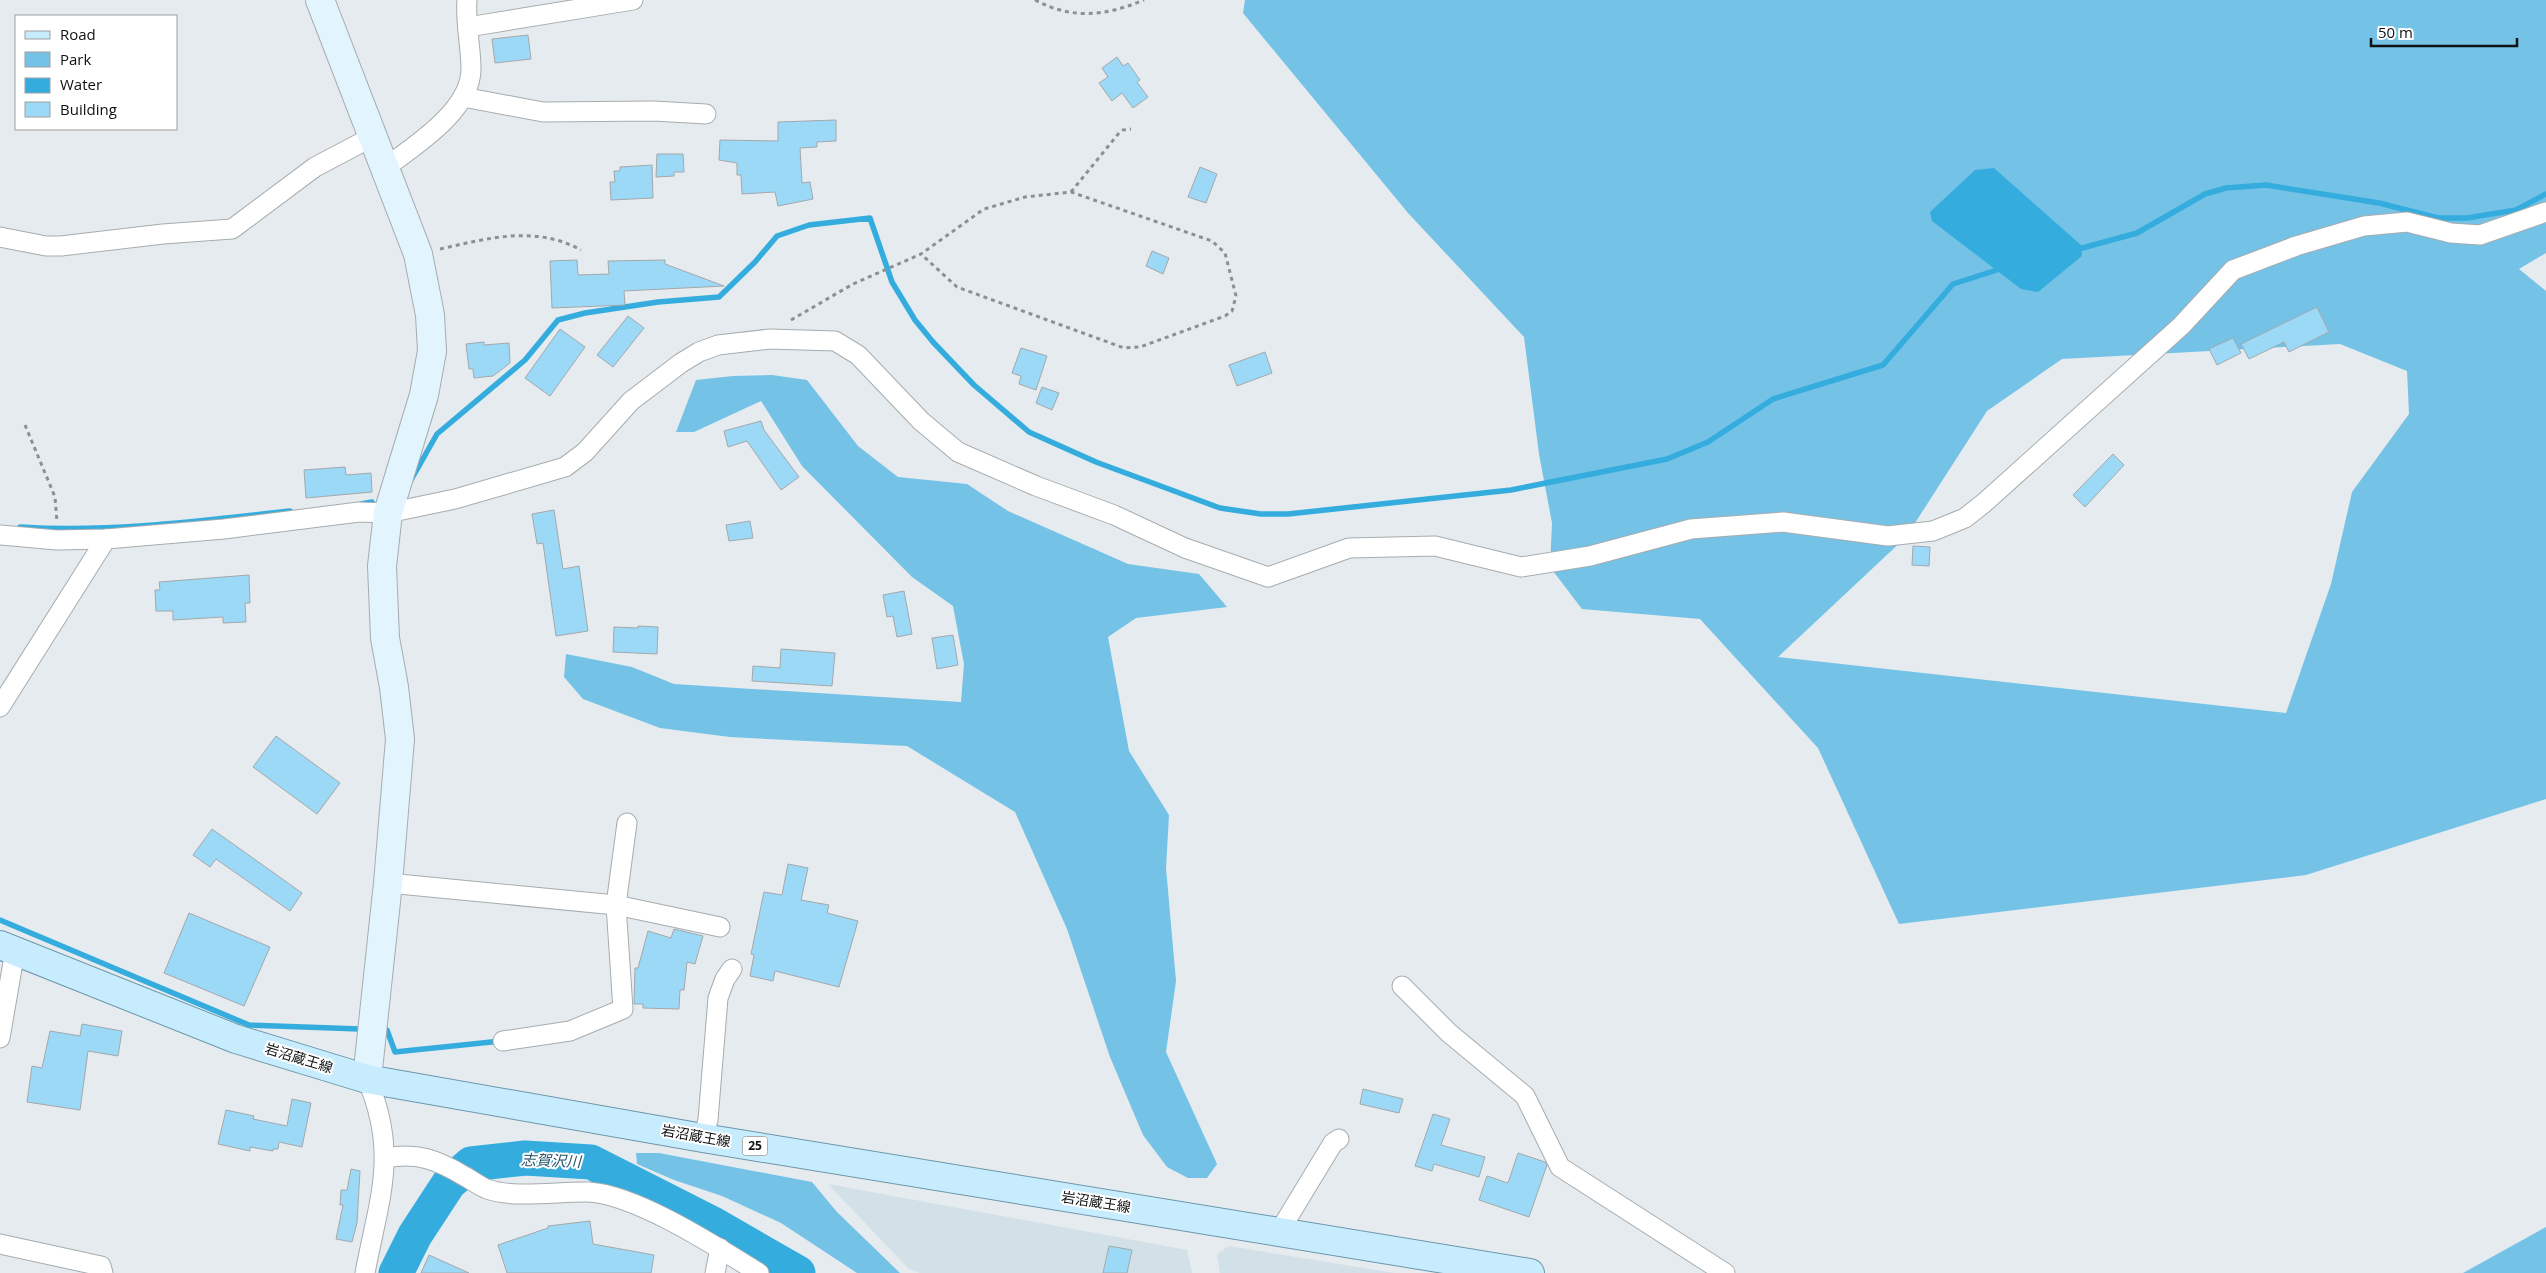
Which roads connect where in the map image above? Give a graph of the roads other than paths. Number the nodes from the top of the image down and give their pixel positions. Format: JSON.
{"nodes":[{"id":1,"x":320,"y":0,"type":"edge"},
{"id":2,"x":468,"y":0,"type":"edge"},
{"id":3,"x":633,"y":0,"type":"edge"},
{"id":4,"x":468,"y":28,"type":"junction"},
{"id":5,"x":464,"y":98,"type":"junction"},
{"id":6,"x":706,"y":114,"type":"dead end"},
{"id":7,"x":372,"y":137,"type":"junction"},
{"id":8,"x":386,"y":167,"type":"junction"},
{"id":9,"x":2546,"y":212,"type":"edge"},
{"id":10,"x":0,"y":236,"type":"edge"},
{"id":11,"x":388,"y":513,"type":"junction"},
{"id":12,"x":0,"y":535,"type":"edge"},
{"id":13,"x":106,"y":539,"type":"junction"},
{"id":14,"x":0,"y":707,"type":"edge"},
{"id":15,"x":627,"y":823,"type":"dead end"},
{"id":16,"x":388,"y":883,"type":"junction"},
{"id":17,"x":616,"y":905,"type":"junction"},
{"id":18,"x":720,"y":927,"type":"dead end"},
{"id":19,"x":8,"y":948,"type":"edge"},
{"id":20,"x":732,"y":969,"type":"dead end"},
{"id":21,"x":1402,"y":986,"type":"dead end"},
{"id":22,"x":0,"y":1038,"type":"edge"},
{"id":23,"x":503,"y":1041,"type":"dead end"},
{"id":24,"x":368,"y":1079,"type":"junction"},
{"id":25,"x":703,"y":1138,"type":"junction"},
{"id":26,"x":1339,"y":1139,"type":"dead end"},
{"id":27,"x":386,"y":1158,"type":"junction"},
{"id":28,"x":1279,"y":1232,"type":"junction"},
{"id":29,"x":0,"y":1244,"type":"edge"},
{"id":30,"x":720,"y":1248,"type":"junction"},
{"id":31,"x":103,"y":1273,"type":"edge"},
{"id":32,"x":365,"y":1273,"type":"edge"},
{"id":33,"x":715,"y":1273,"type":"edge"},
{"id":34,"x":759,"y":1273,"type":"edge"},
{"id":35,"x":1530,"y":1273,"type":"edge"},
{"id":36,"x":1725,"y":1273,"type":"edge"}],
"edges":[{"from":1,"to":7,"type":"street"},
{"from":2,"to":4,"type":"street"},
{"from":3,"to":4,"type":"street"},
{"from":4,"to":5,"type":"street"},
{"from":5,"to":6,"type":"street"},
{"from":5,"to":8,"type":"street"},
{"from":7,"to":8,"type":"street"},
{"from":7,"to":10,"type":"street"},
{"from":8,"to":11,"type":"street"},
{"from":9,"to":11,"type":"street"},
{"from":11,"to":13,"type":"street"},
{"from":11,"to":16,"type":"street"},
{"from":12,"to":13,"type":"street"},
{"from":13,"to":14,"type":"street"},
{"from":15,"to":17,"type":"street"},
{"from":16,"to":17,"type":"street"},
{"from":16,"to":24,"type":"street"},
{"from":17,"to":18,"type":"street"},
{"from":17,"to":23,"type":"street"},
{"from":19,"to":22,"type":"street"},
{"from":19,"to":24,"type":"main road","name":"岩沼蔵王線","number":"25"},
{"from":20,"to":25,"type":"street"},
{"from":21,"to":36,"type":"street"},
{"from":24,"to":25,"type":"main road","name":"岩沼蔵王線","number":"25"},
{"from":24,"to":27,"type":"street"},
{"from":25,"to":28,"type":"main road","name":"岩沼蔵王線","number":"25"},
{"from":26,"to":28,"type":"street"},
{"from":27,"to":30,"type":"street"},
{"from":27,"to":32,"type":"street"},
{"from":28,"to":35,"type":"main road","name":"岩沼蔵王線","number":"25"},
{"from":29,"to":31,"type":"street"},
{"from":30,"to":33,"type":"street"},
{"from":30,"to":34,"type":"street"}]}
